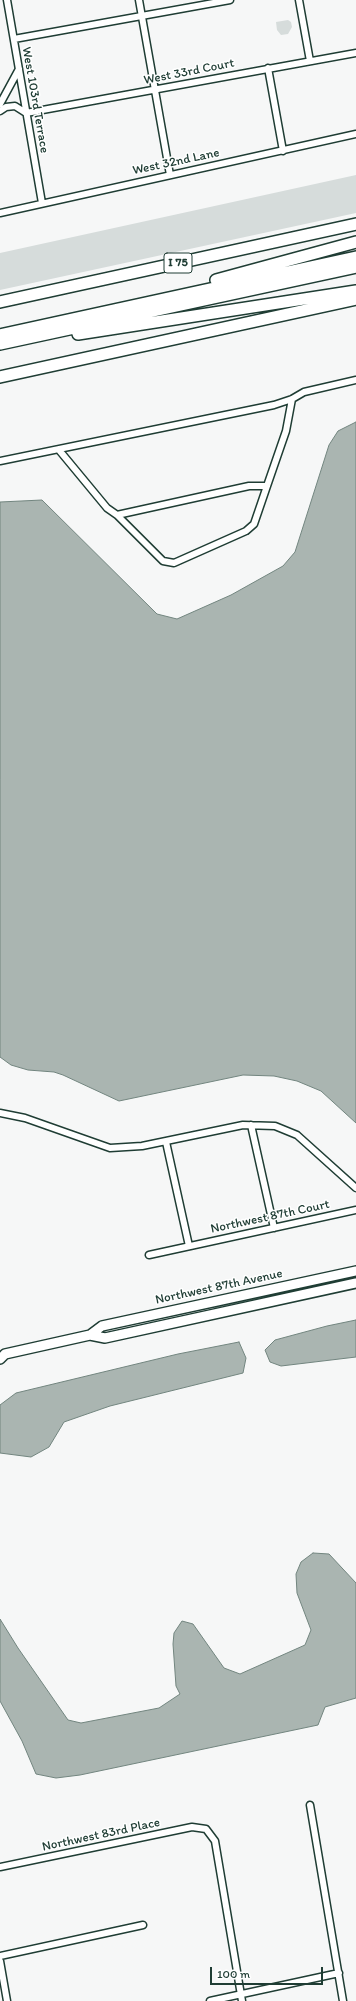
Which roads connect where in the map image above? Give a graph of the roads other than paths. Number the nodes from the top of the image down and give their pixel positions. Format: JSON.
{"nodes":[{"id":1,"x":7,"y":0,"type":"edge"},
{"id":2,"x":139,"y":0,"type":"edge"},
{"id":3,"x":230,"y":0,"type":"edge"},
{"id":4,"x":299,"y":0,"type":"edge"},
{"id":5,"x":142,"y":16,"type":"junction"},
{"id":6,"x":14,"y":39,"type":"junction"},
{"id":7,"x":356,"y":53,"type":"edge"},
{"id":8,"x":310,"y":61,"type":"junction"},
{"id":9,"x":268,"y":68,"type":"junction"},
{"id":10,"x":19,"y":69,"type":"junction"},
{"id":11,"x":155,"y":90,"type":"junction"},
{"id":12,"x":0,"y":104,"type":"edge"},
{"id":13,"x":0,"y":111,"type":"edge"},
{"id":14,"x":26,"y":113,"type":"junction"},
{"id":15,"x":356,"y":134,"type":"edge"},
{"id":16,"x":283,"y":151,"type":"junction"},
{"id":17,"x":170,"y":175,"type":"junction"},
{"id":18,"x":42,"y":203,"type":"junction"},
{"id":19,"x":0,"y":213,"type":"edge"},
{"id":20,"x":356,"y":224,"type":"edge"},
{"id":21,"x":356,"y":242,"type":"edge"},
{"id":22,"x":356,"y":257,"type":"edge"},
{"id":23,"x":356,"y":267,"type":"edge"},
{"id":24,"x":356,"y":291,"type":"edge"},
{"id":25,"x":356,"y":299,"type":"edge"},
{"id":26,"x":0,"y":302,"type":"edge"},
{"id":27,"x":117,"y":309,"type":"junction"},
{"id":28,"x":0,"y":335,"type":"edge"},
{"id":29,"x":0,"y":344,"type":"edge"},
{"id":30,"x":0,"y":377,"type":"edge"},
{"id":31,"x":356,"y":380,"type":"edge"},
{"id":32,"x":292,"y":399,"type":"junction"},
{"id":33,"x":59,"y":450,"type":"junction"},
{"id":34,"x":0,"y":461,"type":"edge"},
{"id":35,"x":267,"y":486,"type":"junction"},
{"id":36,"x":118,"y":515,"type":"junction"},
{"id":37,"x":0,"y":1113,"type":"edge"},
{"id":38,"x":251,"y":1125,"type":"junction"},
{"id":39,"x":166,"y":1142,"type":"junction"},
{"id":40,"x":356,"y":1188,"type":"edge"},
{"id":41,"x":356,"y":1210,"type":"edge"},
{"id":42,"x":274,"y":1228,"type":"junction"},
{"id":43,"x":189,"y":1246,"type":"junction"},
{"id":44,"x":149,"y":1255,"type":"dead end"},
{"id":45,"x":356,"y":1271,"type":"edge"},
{"id":46,"x":356,"y":1283,"type":"edge"},
{"id":47,"x":90,"y":1335,"type":"junction"},
{"id":48,"x":2,"y":1355,"type":"edge"},
{"id":49,"x":310,"y":1805,"type":"dead end"},
{"id":50,"x":0,"y":1867,"type":"edge"},
{"id":51,"x":143,"y":1926,"type":"dead end"},
{"id":52,"x":0,"y":1956,"type":"edge"},
{"id":53,"x":0,"y":1961,"type":"edge"},
{"id":54,"x":339,"y":1973,"type":"junction"},
{"id":55,"x":240,"y":1994,"type":"junction"},
{"id":56,"x":7,"y":2001,"type":"edge"},
{"id":57,"x":210,"y":2001,"type":"edge"},
{"id":58,"x":242,"y":2001,"type":"edge"},
{"id":59,"x":343,"y":2001,"type":"edge"}],
"edges":[{"from":1,"to":6,"type":"street","name":"West 103rd Terrace"},
{"from":2,"to":5,"type":"street"},
{"from":3,"to":5,"type":"street"},
{"from":4,"to":8,"type":"street"},
{"from":5,"to":6,"type":"street"},
{"from":5,"to":11,"type":"street"},
{"from":6,"to":10,"type":"street","name":"West 103rd Terrace"},
{"from":7,"to":8,"type":"street","name":"West 33rd Court"},
{"from":8,"to":9,"type":"street","name":"West 33rd Court"},
{"from":9,"to":11,"type":"street","name":"West 33rd Court"},
{"from":9,"to":16,"type":"street"},
{"from":10,"to":12,"type":"street"},
{"from":10,"to":14,"type":"street","name":"West 103rd Terrace"},
{"from":11,"to":14,"type":"street","name":"West 33rd Court"},
{"from":11,"to":17,"type":"street"},
{"from":13,"to":14,"type":"street"},
{"from":14,"to":18,"type":"street","name":"West 103rd Terrace"},
{"from":15,"to":16,"type":"street","name":"West 32nd Lane"},
{"from":16,"to":17,"type":"street","name":"West 32nd Lane"},
{"from":17,"to":18,"type":"street","name":"West 32nd Lane"},
{"from":18,"to":19,"type":"street","name":"West 32nd Lane"},
{"from":20,"to":26,"type":"highway","number":"I 75"},
{"from":21,"to":27,"type":"highway"},
{"from":22,"to":27,"type":"highway"},
{"from":23,"to":29,"type":"highway"},
{"from":24,"to":29,"type":"highway"},
{"from":25,"to":30,"type":"highway"},
{"from":27,"to":28,"type":"highway"},
{"from":31,"to":32,"type":"street"},
{"from":32,"to":33,"type":"street"},
{"from":32,"to":35,"type":"street"},
{"from":33,"to":34,"type":"street"},
{"from":33,"to":36,"type":"street"},
{"from":35,"to":36,"type":"street"},
{"from":35,"to":36,"type":"street"},
{"from":37,"to":39,"type":"street"},
{"from":38,"to":39,"type":"street"},
{"from":38,"to":40,"type":"street"},
{"from":38,"to":42,"type":"street"},
{"from":39,"to":43,"type":"street"},
{"from":41,"to":42,"type":"street","name":"Northwest 87th Court"},
{"from":42,"to":43,"type":"street","name":"Northwest 87th Court"},
{"from":43,"to":44,"type":"street","name":"Northwest 87th Court"},
{"from":45,"to":47,"type":"street","name":"Northwest 87th Avenue"},
{"from":46,"to":47,"type":"street","name":"Northwest 87th Avenue"},
{"from":47,"to":48,"type":"street","name":"Northwest 87th Avenue"},
{"from":49,"to":54,"type":"street"},
{"from":50,"to":55,"type":"street","name":"Northwest 83rd Place"},
{"from":51,"to":52,"type":"street"},
{"from":53,"to":56,"type":"street"},
{"from":54,"to":55,"type":"street"},
{"from":54,"to":59,"type":"street"},
{"from":55,"to":57,"type":"street"},
{"from":55,"to":58,"type":"street"}]}
